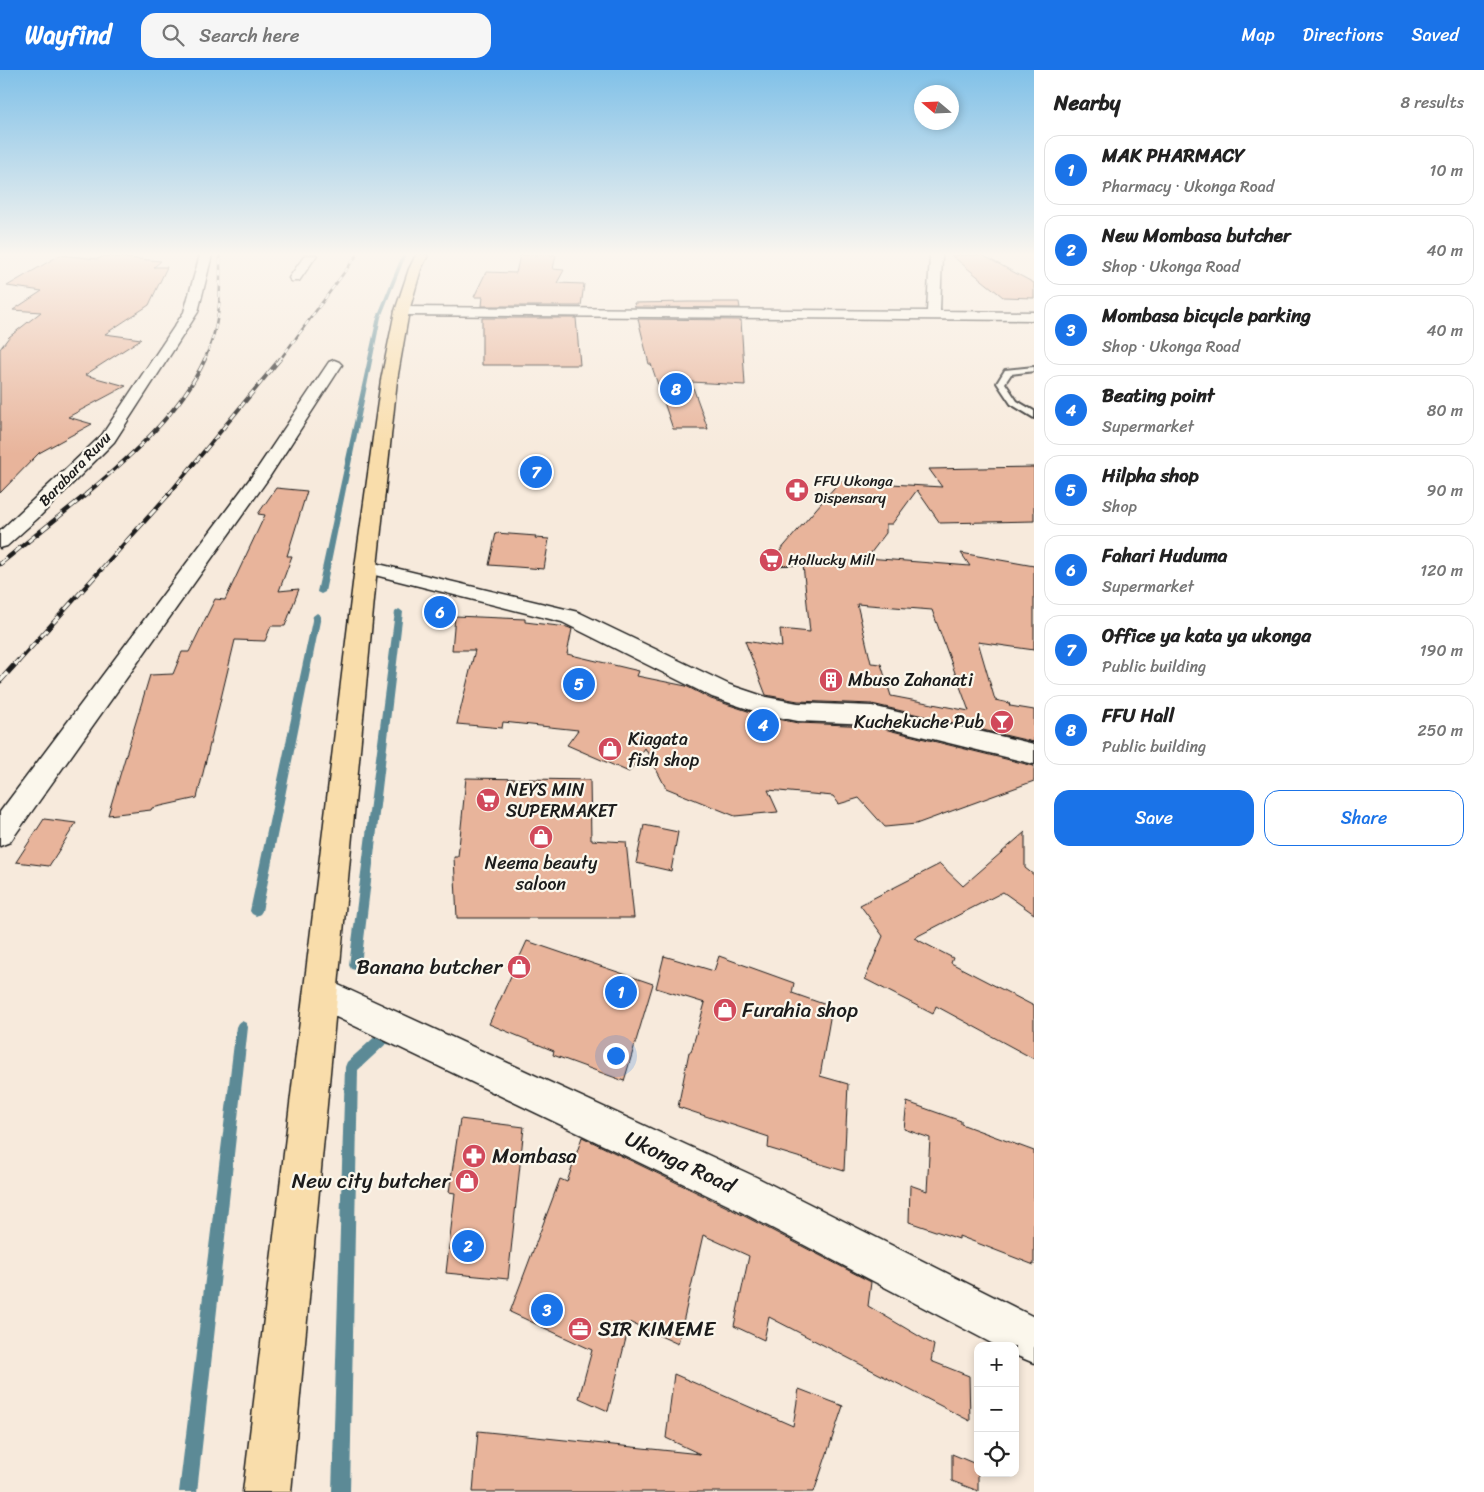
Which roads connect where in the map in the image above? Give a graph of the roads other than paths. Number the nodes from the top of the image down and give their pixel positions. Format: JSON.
{"nodes":[{"id":1,"x":186,"y":321,"type":"edge"},
{"id":2,"x":400,"y":321,"type":"edge"},
{"id":3,"x":334,"y":364,"type":"dead end"},
{"id":4,"x":1034,"y":369,"type":"edge"},
{"id":5,"x":1034,"y":415,"type":"edge"},
{"id":6,"x":8,"y":529,"type":"edge"},
{"id":7,"x":0,"y":542,"type":"edge"},
{"id":8,"x":366,"y":567,"type":"junction"},
{"id":9,"x":1034,"y":754,"type":"edge"},
{"id":10,"x":0,"y":834,"type":"edge"},
{"id":11,"x":321,"y":993,"type":"junction"},
{"id":12,"x":1034,"y":1341,"type":"edge"},
{"id":13,"x":267,"y":1492,"type":"edge"}],
"edges":[{"from":1,"to":6,"type":"street","name":"Barabara Ruvu"},
{"from":2,"to":8,"type":"main road"},
{"from":3,"to":10,"type":"street"},
{"from":4,"to":5,"type":"lane"},
{"from":6,"to":7,"type":"street","name":"Barabara Ruvu"},
{"from":8,"to":9,"type":"street"},
{"from":8,"to":11,"type":"main road"},
{"from":11,"to":12,"type":"street","name":"Ukonga Road"},
{"from":11,"to":13,"type":"main road"}]}
